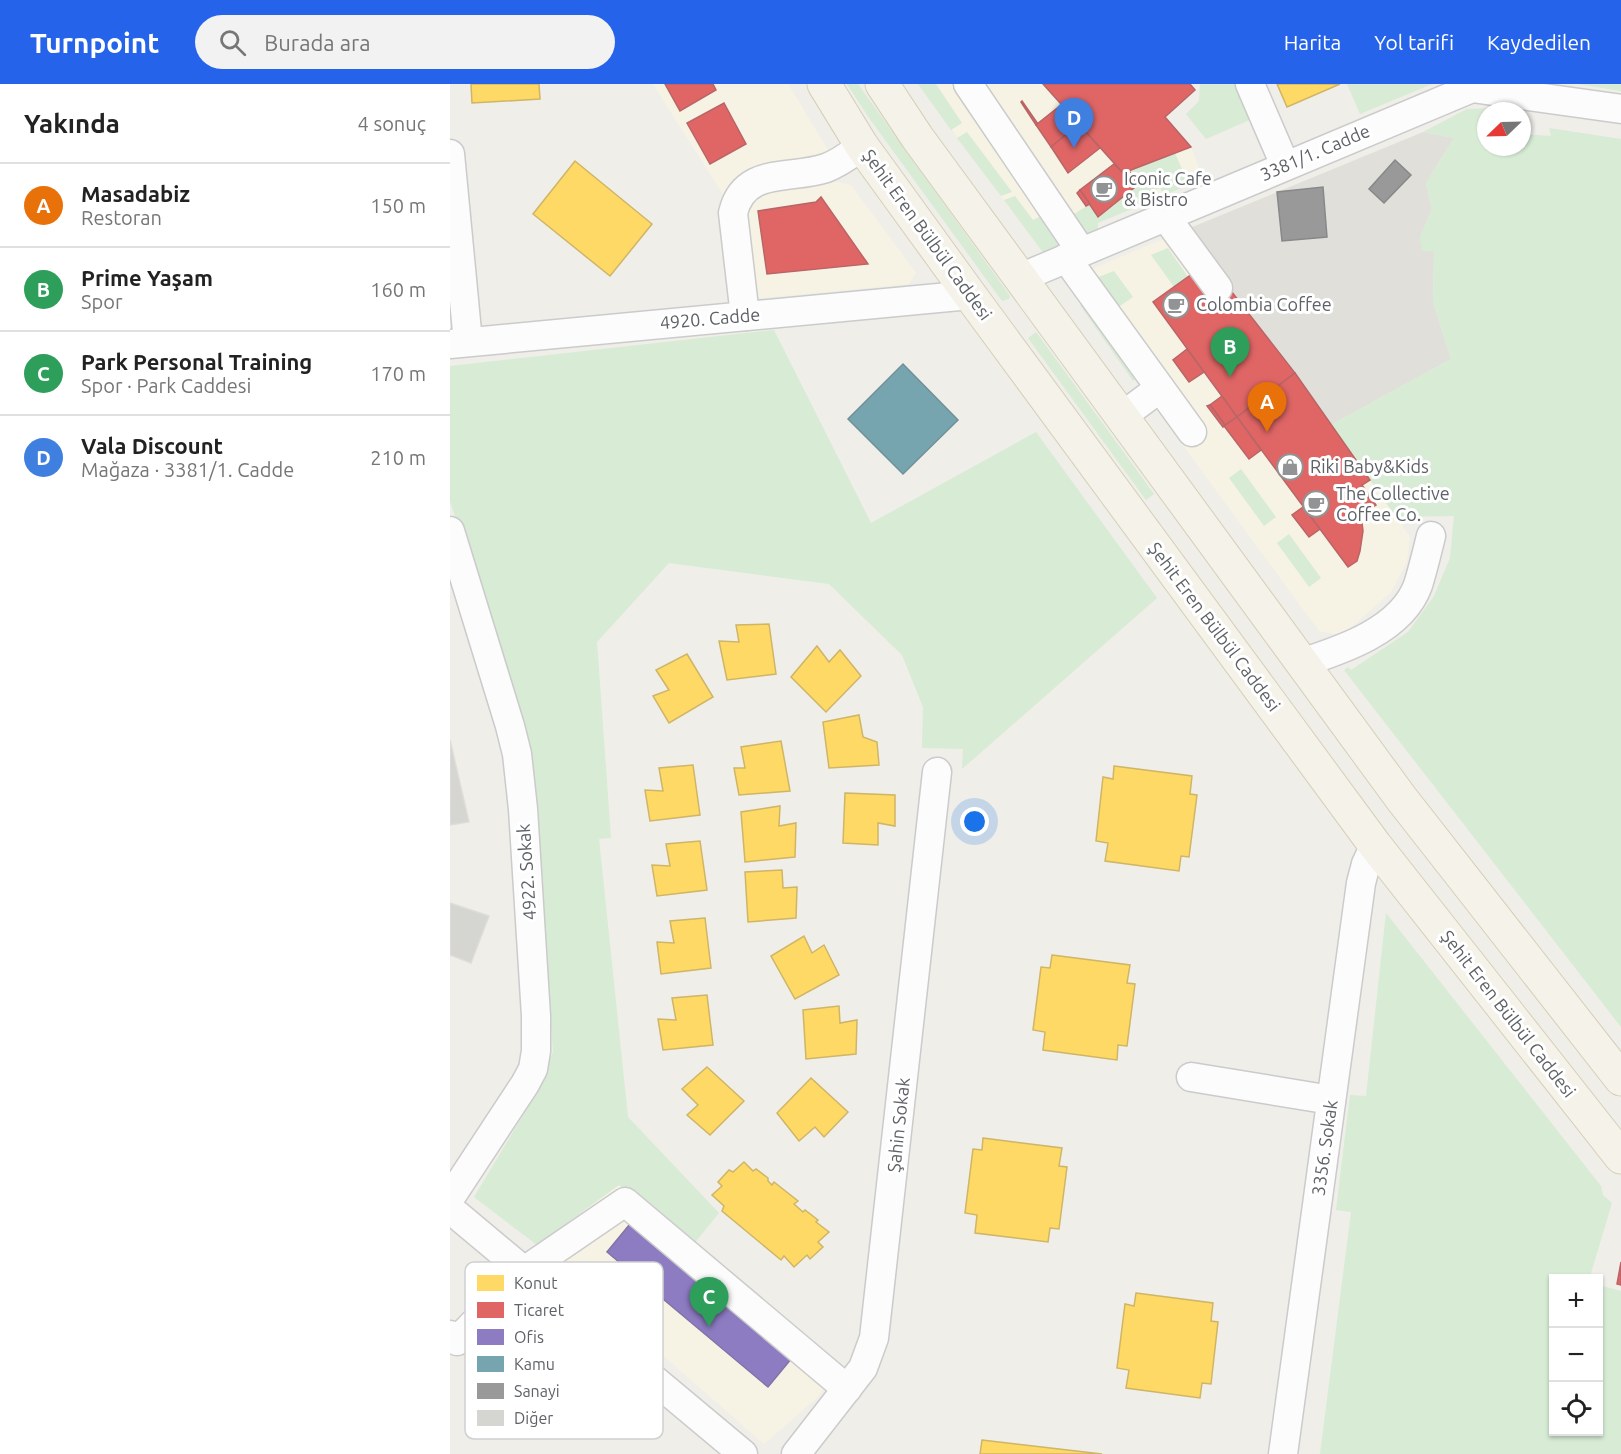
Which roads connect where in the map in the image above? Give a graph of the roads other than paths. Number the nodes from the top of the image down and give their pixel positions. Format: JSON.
{"nodes":[{"id":1,"x":824,"y":84,"type":"edge"},
{"id":2,"x":882,"y":84,"type":"edge"},
{"id":3,"x":968,"y":84,"type":"edge"},
{"id":4,"x":1250,"y":84,"type":"edge"},
{"id":5,"x":1472,"y":86,"type":"edge"},
{"id":6,"x":1621,"y":109,"type":"edge"},
{"id":7,"x":862,"y":146,"type":"junction"},
{"id":8,"x":450,"y":154,"type":"edge"},
{"id":9,"x":1285,"y":165,"type":"junction"},
{"id":10,"x":1165,"y":216,"type":"junction"},
{"id":11,"x":1073,"y":254,"type":"junction"},
{"id":12,"x":1020,"y":278,"type":"junction"},
{"id":13,"x":1218,"y":288,"type":"dead end"},
{"id":14,"x":970,"y":295,"type":"junction"},
{"id":15,"x":745,"y":316,"type":"junction"},
{"id":16,"x":459,"y":343,"type":"edge"},
{"id":17,"x":1160,"y":388,"type":"junction"},
{"id":18,"x":1121,"y":417,"type":"junction"},
{"id":19,"x":1192,"y":432,"type":"dead end"},
{"id":20,"x":1200,"y":526,"type":"junction"},
{"id":21,"x":450,"y":531,"type":"edge"},
{"id":22,"x":1431,"y":536,"type":"dead end"},
{"id":23,"x":1160,"y":555,"type":"junction"},
{"id":24,"x":1301,"y":663,"type":"junction"},
{"id":25,"x":937,"y":772,"type":"dead end"},
{"id":26,"x":1375,"y":845,"type":"junction"},
{"id":27,"x":1191,"y":1077,"type":"dead end"},
{"id":28,"x":1621,"y":1079,"type":"edge"},
{"id":29,"x":1331,"y":1100,"type":"junction"},
{"id":30,"x":1621,"y":1157,"type":"edge"},
{"id":31,"x":450,"y":1198,"type":"edge"},
{"id":32,"x":450,"y":1209,"type":"edge"},
{"id":33,"x":513,"y":1262,"type":"edge"},
{"id":34,"x":537,"y":1262,"type":"edge"},
{"id":35,"x":465,"y":1333,"type":"edge"},
{"id":36,"x":450,"y":1335,"type":"edge"},
{"id":37,"x":663,"y":1387,"type":"edge"},
{"id":38,"x":847,"y":1389,"type":"junction"},
{"id":39,"x":743,"y":1454,"type":"edge"},
{"id":40,"x":796,"y":1454,"type":"edge"},
{"id":41,"x":1283,"y":1454,"type":"edge"}],
"edges":[{"from":1,"to":7,"type":"main road","name":"Şehit Eren Bülbül Caddesi"},
{"from":2,"to":12,"type":"main road"},
{"from":3,"to":11,"type":"street"},
{"from":4,"to":9,"type":"street"},
{"from":5,"to":6,"type":"street","name":"3381/1. Cadde"},
{"from":5,"to":9,"type":"street","name":"3381/1. Cadde"},
{"from":7,"to":14,"type":"main road","name":"Şehit Eren Bülbül Caddesi"},
{"from":7,"to":15,"type":"street"},
{"from":8,"to":16,"type":"street"},
{"from":9,"to":10,"type":"street","name":"3381/1. Cadde"},
{"from":10,"to":11,"type":"street","name":"3381/1. Cadde"},
{"from":10,"to":13,"type":"street"},
{"from":11,"to":12,"type":"street","name":"3381/1. Cadde"},
{"from":11,"to":17,"type":"street"},
{"from":12,"to":18,"type":"main road"},
{"from":14,"to":15,"type":"street","name":"4920. Cadde"},
{"from":14,"to":23,"type":"main road","name":"Şehit Eren Bülbül Caddesi"},
{"from":15,"to":16,"type":"street","name":"4920. Cadde"},
{"from":17,"to":18,"type":"street"},
{"from":17,"to":19,"type":"street"},
{"from":18,"to":20,"type":"main road"},
{"from":20,"to":23,"type":"main road"},
{"from":20,"to":24,"type":"main road"},
{"from":21,"to":31,"type":"street","name":"4922. Sokak"},
{"from":22,"to":24,"type":"street"},
{"from":23,"to":26,"type":"main road","name":"Şehit Eren Bülbül Caddesi"},
{"from":24,"to":28,"type":"main road"},
{"from":25,"to":38,"type":"street","name":"Şahin Sokak"},
{"from":26,"to":29,"type":"street","name":"3356. Sokak"},
{"from":26,"to":30,"type":"main road","name":"Şehit Eren Bülbül Caddesi"},
{"from":27,"to":29,"type":"street"},
{"from":29,"to":41,"type":"street","name":"3356. Sokak"},
{"from":32,"to":33,"type":"street"},
{"from":34,"to":38,"type":"street"},
{"from":35,"to":36,"type":"street"},
{"from":37,"to":39,"type":"street"},
{"from":38,"to":40,"type":"street","name":"Şahin Sokak"}]}
